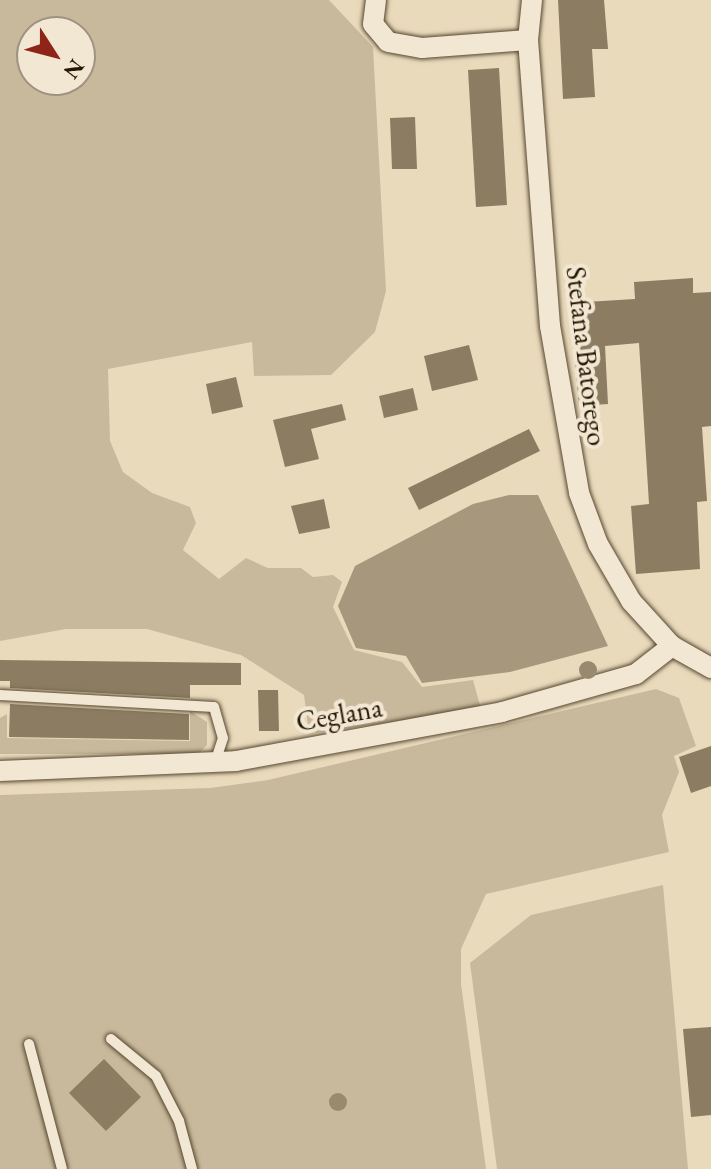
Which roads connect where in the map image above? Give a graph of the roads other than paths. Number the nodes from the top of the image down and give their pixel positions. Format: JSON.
{"nodes":[{"id":1,"x":376,"y":0,"type":"edge"},
{"id":2,"x":532,"y":0,"type":"edge"},
{"id":3,"x":528,"y":40,"type":"junction"},
{"id":4,"x":672,"y":646,"type":"junction"},
{"id":5,"x":711,"y":668,"type":"edge"},
{"id":6,"x":0,"y":695,"type":"edge"},
{"id":7,"x":215,"y":762,"type":"junction"},
{"id":8,"x":0,"y":771,"type":"edge"},
{"id":9,"x":111,"y":1039,"type":"dead end"},
{"id":10,"x":29,"y":1044,"type":"dead end"},
{"id":11,"x":62,"y":1169,"type":"edge"},
{"id":12,"x":192,"y":1169,"type":"edge"}],
"edges":[{"from":1,"to":3,"type":"street"},
{"from":2,"to":3,"type":"street","name":"Stefana Batorego"},
{"from":3,"to":4,"type":"street","name":"Stefana Batorego"},
{"from":4,"to":5,"type":"street","name":"Stefana Batorego"},
{"from":4,"to":7,"type":"street","name":"Ceglana"},
{"from":6,"to":7,"type":"lane"},
{"from":7,"to":8,"type":"street","name":"Ceglana"},
{"from":9,"to":12,"type":"lane"},
{"from":10,"to":11,"type":"lane"}]}
